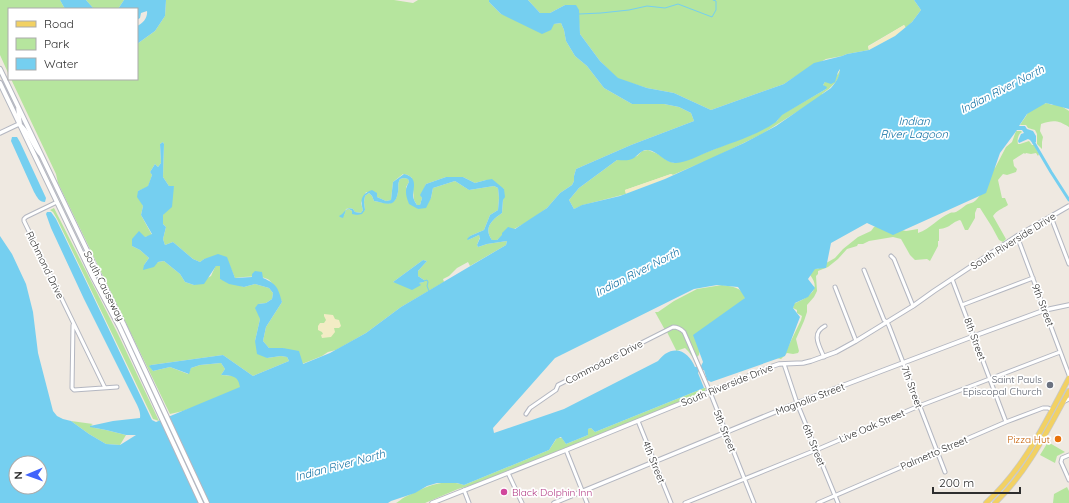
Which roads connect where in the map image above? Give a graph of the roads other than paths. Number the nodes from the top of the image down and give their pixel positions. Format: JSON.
{"nodes":[{"id":1,"x":0,"y":69,"type":"edge"},
{"id":2,"x":0,"y":83,"type":"edge"},
{"id":3,"x":18,"y":106,"type":"junction"},
{"id":4,"x":20,"y":125,"type":"junction"},
{"id":5,"x":0,"y":135,"type":"edge"},
{"id":6,"x":42,"y":157,"type":"junction"},
{"id":7,"x":53,"y":179,"type":"junction"},
{"id":8,"x":57,"y":202,"type":"junction"},
{"id":9,"x":1068,"y":207,"type":"edge"},
{"id":10,"x":1051,"y":217,"type":"junction"},
{"id":11,"x":79,"y":234,"type":"junction"},
{"id":12,"x":1017,"y":236,"type":"junction"},
{"id":13,"x":891,"y":256,"type":"dead end"},
{"id":14,"x":1069,"y":264,"type":"edge"},
{"id":15,"x":864,"y":270,"type":"dead end"},
{"id":16,"x":1032,"y":278,"type":"junction"},
{"id":17,"x":952,"y":279,"type":"junction"},
{"id":18,"x":835,"y":287,"type":"dead end"},
{"id":19,"x":962,"y":305,"type":"junction"},
{"id":20,"x":1069,"y":305,"type":"edge"},
{"id":21,"x":912,"y":306,"type":"junction"},
{"id":22,"x":1044,"y":310,"type":"junction"},
{"id":23,"x":887,"y":322,"type":"junction"},
{"id":24,"x":73,"y":323,"type":"junction"},
{"id":25,"x":825,"y":326,"type":"dead end"},
{"id":26,"x":974,"y":336,"type":"junction"},
{"id":27,"x":686,"y":337,"type":"joint"},
{"id":28,"x":856,"y":341,"type":"junction"},
{"id":29,"x":130,"y":344,"type":"junction"},
{"id":30,"x":1060,"y":352,"type":"junction"},
{"id":31,"x":824,"y":357,"type":"junction"},
{"id":32,"x":903,"y":363,"type":"junction"},
{"id":33,"x":784,"y":364,"type":"junction"},
{"id":34,"x":1069,"y":375,"type":"edge"},
{"id":35,"x":1069,"y":378,"type":"edge"},
{"id":36,"x":989,"y":379,"type":"junction"},
{"id":37,"x":105,"y":388,"type":"junction"},
{"id":38,"x":117,"y":388,"type":"dead end"},
{"id":39,"x":1069,"y":391,"type":"edge"},
{"id":40,"x":710,"y":392,"type":"junction"},
{"id":41,"x":1069,"y":399,"type":"edge"},
{"id":42,"x":1057,"y":401,"type":"junction"},
{"id":43,"x":1063,"y":402,"type":"junction"},
{"id":44,"x":798,"y":403,"type":"junction"},
{"id":45,"x":919,"y":406,"type":"junction"},
{"id":46,"x":1052,"y":410,"type":"junction"},
{"id":47,"x":1058,"y":412,"type":"junction"},
{"id":48,"x":526,"y":414,"type":"dead end"},
{"id":49,"x":638,"y":421,"type":"junction"},
{"id":50,"x":1006,"y":422,"type":"junction"},
{"id":51,"x":1052,"y":423,"type":"junction"},
{"id":52,"x":726,"y":433,"type":"junction"},
{"id":53,"x":566,"y":450,"type":"junction"},
{"id":54,"x":816,"y":450,"type":"junction"},
{"id":55,"x":936,"y":452,"type":"junction"},
{"id":56,"x":1069,"y":455,"type":"edge"},
{"id":57,"x":654,"y":462,"type":"junction"},
{"id":58,"x":1019,"y":466,"type":"junction"},
{"id":59,"x":1024,"y":470,"type":"junction"},
{"id":60,"x":945,"y":472,"type":"dead end"},
{"id":61,"x":508,"y":473,"type":"junction"},
{"id":62,"x":744,"y":479,"type":"junction"},
{"id":63,"x":1069,"y":480,"type":"edge"},
{"id":64,"x":1006,"y":482,"type":"junction"},
{"id":65,"x":1011,"y":486,"type":"junction"},
{"id":66,"x":464,"y":490,"type":"junction"},
{"id":67,"x":583,"y":491,"type":"junction"},
{"id":68,"x":835,"y":496,"type":"junction"},
{"id":69,"x":201,"y":503,"type":"edge"},
{"id":70,"x":207,"y":503,"type":"edge"},
{"id":71,"x":432,"y":503,"type":"edge"},
{"id":72,"x":469,"y":503,"type":"edge"},
{"id":73,"x":522,"y":503,"type":"edge"},
{"id":74,"x":554,"y":503,"type":"edge"},
{"id":75,"x":587,"y":503,"type":"edge"},
{"id":76,"x":671,"y":503,"type":"edge"},
{"id":77,"x":686,"y":503,"type":"edge"},
{"id":78,"x":754,"y":503,"type":"edge"},
{"id":79,"x":818,"y":503,"type":"edge"},
{"id":80,"x":838,"y":503,"type":"edge"},
{"id":81,"x":986,"y":503,"type":"edge"},
{"id":82,"x":994,"y":503,"type":"edge"}],
"edges":[{"from":1,"to":3,"type":"main road","name":"South Causeway"},
{"from":2,"to":4,"type":"main road","name":"South Causeway"},
{"from":3,"to":4,"type":"street"},
{"from":3,"to":6,"type":"main road","name":"South Causeway"},
{"from":4,"to":5,"type":"street"},
{"from":4,"to":6,"type":"street"},
{"from":4,"to":8,"type":"main road","name":"South Causeway"},
{"from":6,"to":7,"type":"main road","name":"South Causeway"},
{"from":7,"to":8,"type":"main road"},
{"from":7,"to":11,"type":"main road","name":"South Causeway"},
{"from":8,"to":11,"type":"main road"},
{"from":8,"to":24,"type":"street","name":"Richmond Drive"},
{"from":8,"to":29,"type":"main road","name":"South Causeway"},
{"from":9,"to":10,"type":"street","name":"South Riverside Drive"},
{"from":10,"to":12,"type":"street","name":"South Riverside Drive"},
{"from":10,"to":14,"type":"street"},
{"from":11,"to":29,"type":"main road","name":"South Causeway"},
{"from":12,"to":16,"type":"street","name":"9th Street"},
{"from":12,"to":17,"type":"street","name":"South Riverside Drive"},
{"from":13,"to":21,"type":"street"},
{"from":15,"to":23,"type":"street","name":"7th Street"},
{"from":16,"to":19,"type":"street"},
{"from":16,"to":22,"type":"street","name":"9th Street"},
{"from":17,"to":19,"type":"street","name":"8th Street"},
{"from":17,"to":21,"type":"street","name":"South Riverside Drive"},
{"from":18,"to":28,"type":"street"},
{"from":19,"to":26,"type":"street","name":"8th Street"},
{"from":20,"to":22,"type":"street","name":"Magnolia Street"},
{"from":21,"to":23,"type":"street","name":"South Riverside Drive"},
{"from":22,"to":26,"type":"street","name":"Magnolia Street"},
{"from":22,"to":30,"type":"street","name":"9th Street"},
{"from":23,"to":28,"type":"street","name":"South Riverside Drive"},
{"from":23,"to":32,"type":"street","name":"7th Street"},
{"from":24,"to":37,"type":"street","name":"Richmond Drive"},
{"from":24,"to":37,"type":"street","name":"Richmond Drive"},
{"from":25,"to":31,"type":"street"},
{"from":26,"to":32,"type":"street","name":"Magnolia Street"},
{"from":26,"to":36,"type":"street","name":"8th Street"},
{"from":27,"to":40,"type":"street","name":"5th Street"},
{"from":27,"to":48,"type":"street","name":"Commodore Drive"},
{"from":28,"to":31,"type":"street","name":"South Riverside Drive"},
{"from":29,"to":69,"type":"main road","name":"South Causeway"},
{"from":29,"to":70,"type":"main road","name":"South Causeway"},
{"from":30,"to":34,"type":"street","name":"9th Street"},
{"from":30,"to":36,"type":"street","name":"Live Oak Street"},
{"from":31,"to":33,"type":"street","name":"South Riverside Drive"},
{"from":32,"to":44,"type":"street","name":"Magnolia Street"},
{"from":32,"to":45,"type":"street","name":"7th Street"},
{"from":33,"to":40,"type":"street","name":"South Riverside Drive"},
{"from":33,"to":44,"type":"street","name":"6th Street"},
{"from":35,"to":42,"type":"main road"},
{"from":36,"to":45,"type":"street","name":"Live Oak Street"},
{"from":36,"to":50,"type":"street","name":"8th Street"},
{"from":37,"to":38,"type":"street","name":"Richmond Drive"},
{"from":39,"to":43,"type":"main road"},
{"from":40,"to":49,"type":"street","name":"South Riverside Drive"},
{"from":40,"to":52,"type":"street","name":"5th Street"},
{"from":41,"to":43,"type":"street"},
{"from":42,"to":46,"type":"main road"},
{"from":42,"to":47,"type":"main road"},
{"from":43,"to":47,"type":"main road"},
{"from":44,"to":52,"type":"street","name":"Magnolia Street"},
{"from":44,"to":54,"type":"street","name":"6th Street"},
{"from":45,"to":54,"type":"street","name":"Live Oak Street"},
{"from":45,"to":55,"type":"street","name":"7th Street"},
{"from":46,"to":50,"type":"street","name":"Palmetto Street"},
{"from":46,"to":51,"type":"main road"},
{"from":46,"to":58,"type":"main road"},
{"from":47,"to":51,"type":"main road"},
{"from":49,"to":53,"type":"street","name":"South Riverside Drive"},
{"from":49,"to":57,"type":"street","name":"4th Street"},
{"from":50,"to":55,"type":"street","name":"Palmetto Street"},
{"from":51,"to":59,"type":"main road"},
{"from":52,"to":57,"type":"street","name":"Magnolia Street"},
{"from":52,"to":62,"type":"street","name":"5th Street"},
{"from":53,"to":61,"type":"street","name":"South Riverside Drive"},
{"from":53,"to":67,"type":"street"},
{"from":54,"to":62,"type":"street","name":"Live Oak Street"},
{"from":54,"to":68,"type":"street","name":"6th Street"},
{"from":55,"to":60,"type":"street","name":"7th Street"},
{"from":55,"to":68,"type":"street","name":"Palmetto Street"},
{"from":56,"to":63,"type":"street"},
{"from":57,"to":67,"type":"street","name":"Magnolia Street"},
{"from":57,"to":76,"type":"street","name":"4th Street"},
{"from":58,"to":59,"type":"street"},
{"from":58,"to":64,"type":"main road"},
{"from":59,"to":65,"type":"main road"},
{"from":61,"to":66,"type":"street","name":"South Riverside Drive"},
{"from":61,"to":73,"type":"street"},
{"from":62,"to":77,"type":"street","name":"Live Oak Street"},
{"from":62,"to":78,"type":"street","name":"5th Street"},
{"from":64,"to":65,"type":"street"},
{"from":64,"to":81,"type":"main road"},
{"from":65,"to":82,"type":"main road"},
{"from":66,"to":71,"type":"street","name":"South Riverside Drive"},
{"from":66,"to":72,"type":"street"},
{"from":67,"to":74,"type":"street","name":"Magnolia Street"},
{"from":67,"to":75,"type":"street"},
{"from":68,"to":79,"type":"street","name":"Palmetto Street"},
{"from":68,"to":80,"type":"street","name":"6th Street"}]}
